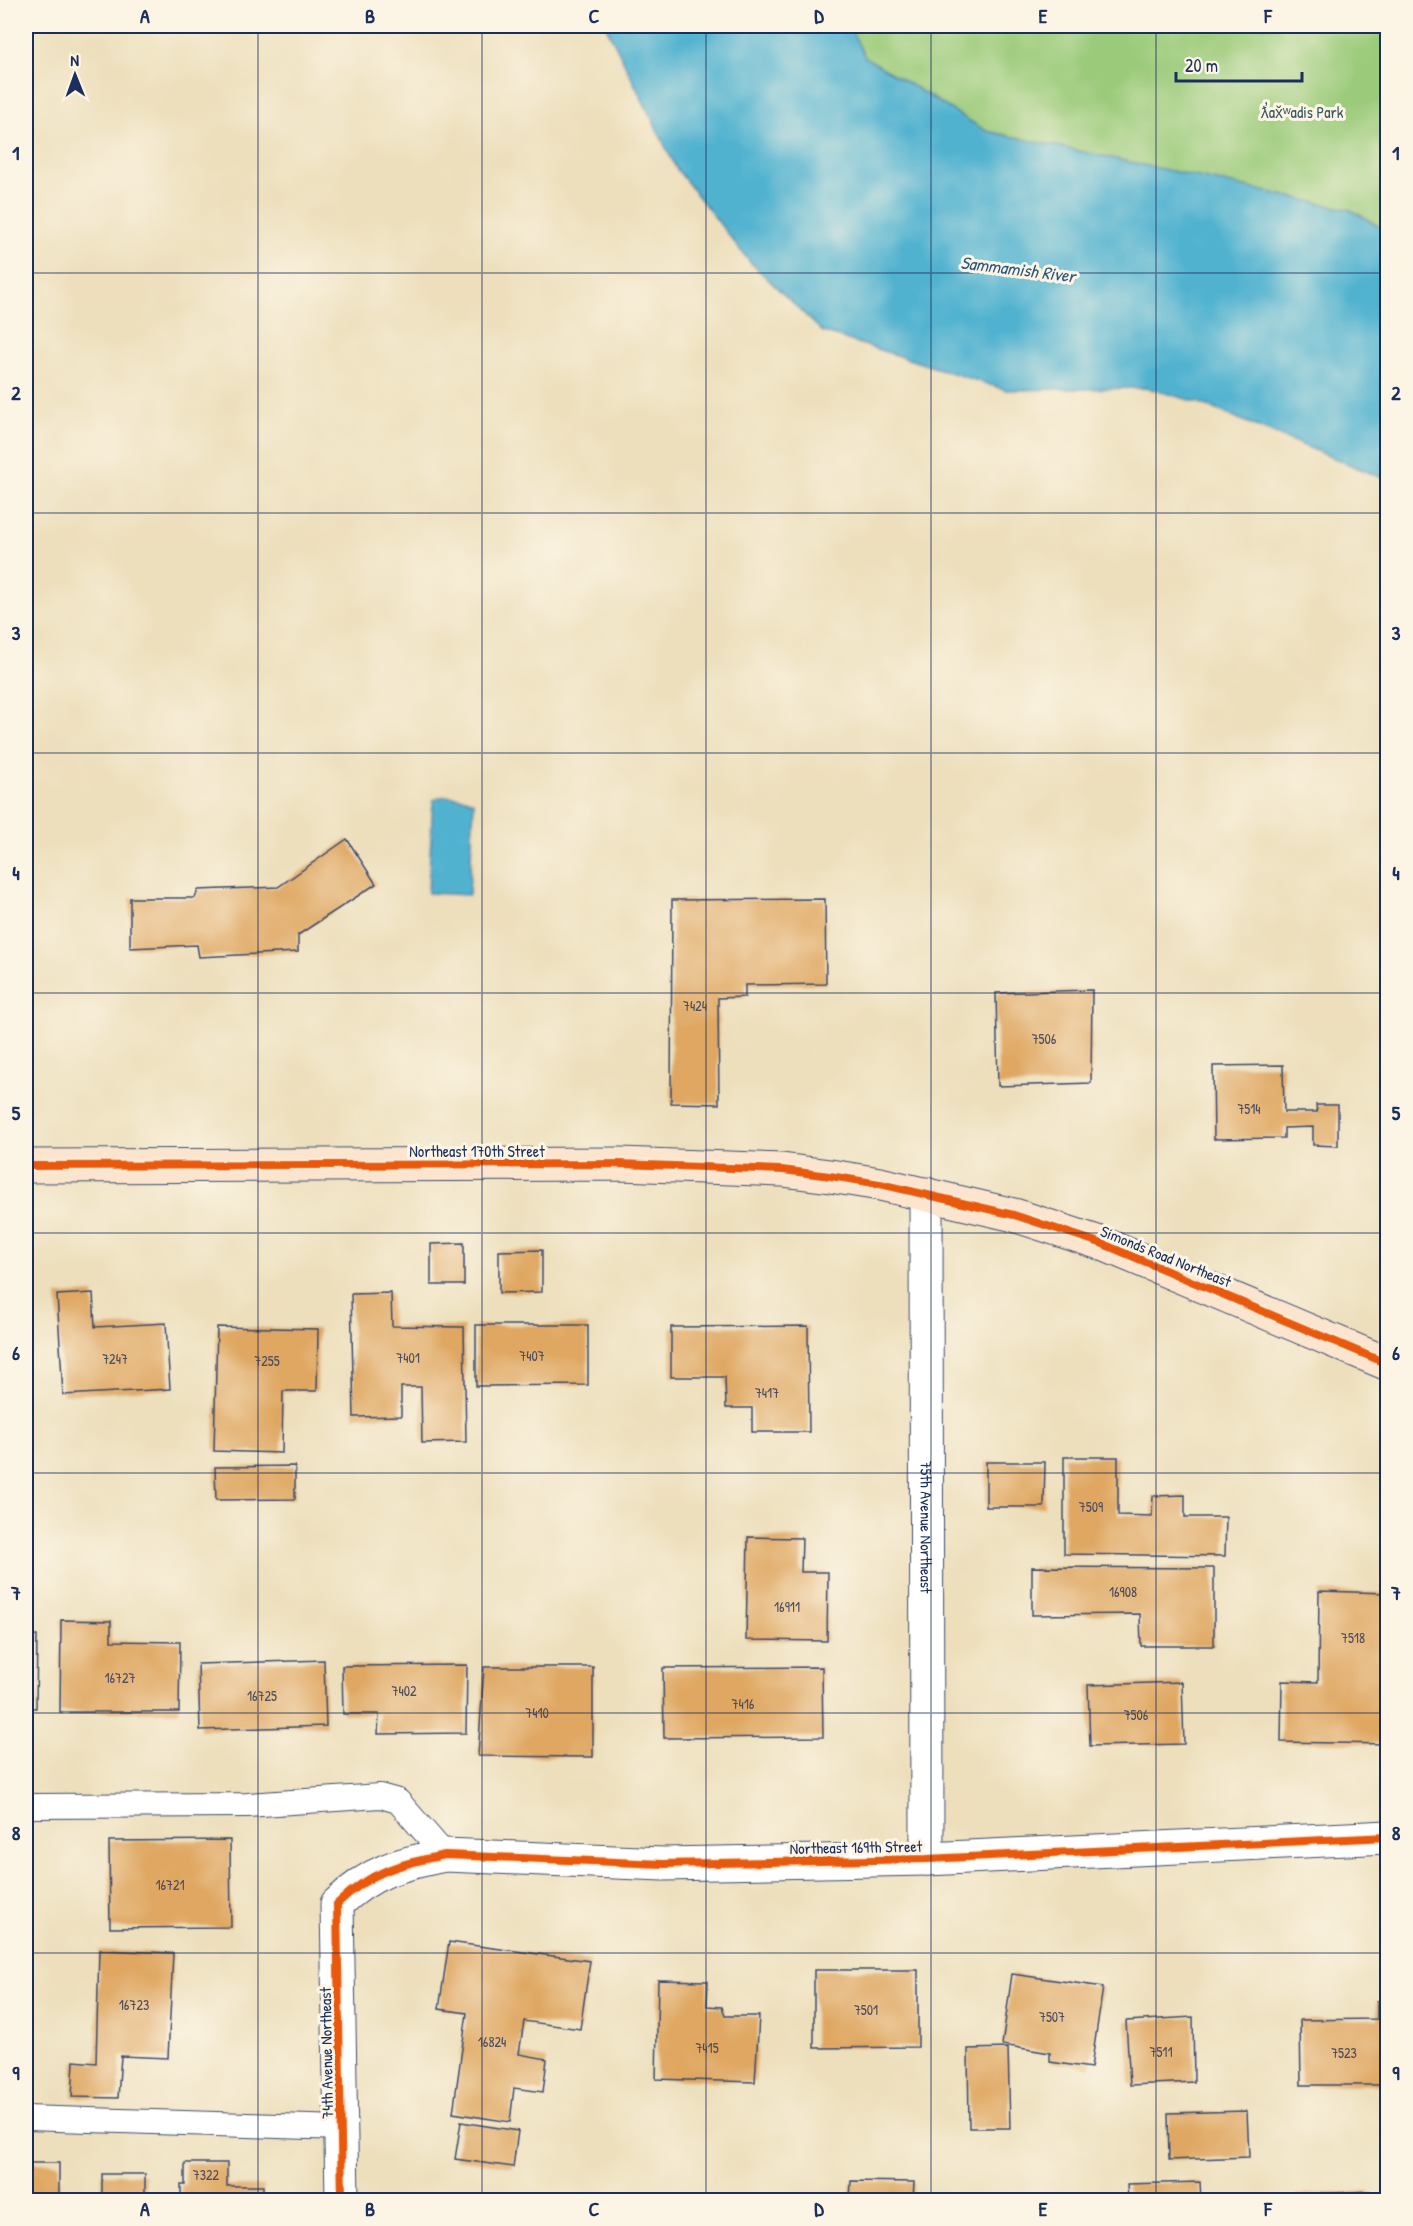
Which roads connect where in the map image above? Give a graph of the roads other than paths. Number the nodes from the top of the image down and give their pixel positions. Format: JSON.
{"nodes":[{"id":1,"x":26,"y":1166,"type":"edge"},
{"id":2,"x":926,"y":1194,"type":"junction"},
{"id":3,"x":1388,"y":1364,"type":"edge"},
{"id":4,"x":26,"y":1806,"type":"edge"},
{"id":5,"x":1388,"y":1837,"type":"edge"},
{"id":6,"x":445,"y":1855,"type":"junction"},
{"id":7,"x":927,"y":1859,"type":"junction"},
{"id":8,"x":338,"y":1904,"type":"joint"},
{"id":9,"x":26,"y":2118,"type":"edge"},
{"id":10,"x":341,"y":2128,"type":"junction"},
{"id":11,"x":342,"y":2200,"type":"edge"}],
"edges":[{"from":1,"to":2,"type":"main road","name":"Northeast 170th Street"},
{"from":2,"to":3,"type":"main road","name":"Simonds Road Northeast"},
{"from":2,"to":7,"type":"street","name":"75th Avenue Northeast"},
{"from":4,"to":6,"type":"lane"},
{"from":5,"to":7,"type":"street","name":"Northeast 169th Street"},
{"from":6,"to":7,"type":"street","name":"Northeast 169th Street"},
{"from":6,"to":8,"type":"street","name":"Northeast 169th Street"},
{"from":8,"to":10,"type":"street","name":"74th Avenue Northeast"},
{"from":9,"to":10,"type":"lane"},
{"from":10,"to":11,"type":"street","name":"74th Avenue Northeast"}]}
